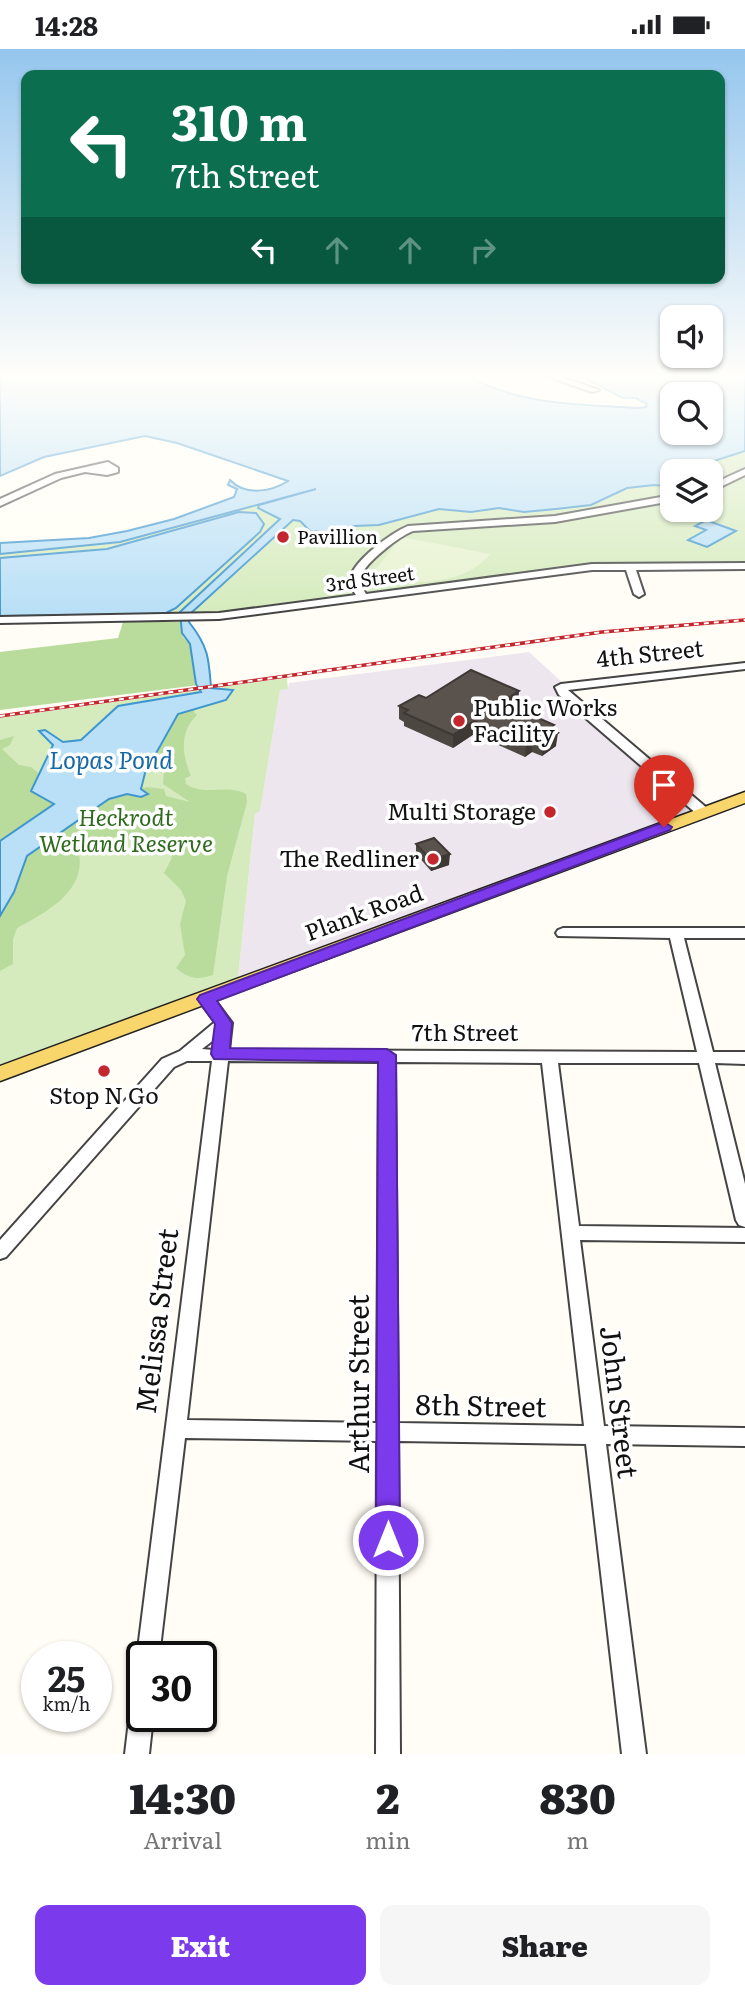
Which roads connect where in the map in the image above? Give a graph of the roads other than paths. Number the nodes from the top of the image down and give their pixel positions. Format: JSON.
{"nodes":[{"id":1,"x":85,"y":469,"type":"dead end"},
{"id":2,"x":745,"y":472,"type":"edge"},
{"id":3,"x":723,"y":483,"type":"edge"},
{"id":4,"x":660,"y":500,"type":"edge"},
{"id":5,"x":0,"y":503,"type":"edge"},
{"id":6,"x":629,"y":566,"type":"junction"},
{"id":7,"x":745,"y":566,"type":"edge"},
{"id":8,"x":639,"y":594,"type":"dead end"},
{"id":9,"x":363,"y":597,"type":"junction"},
{"id":10,"x":0,"y":619,"type":"edge"},
{"id":11,"x":745,"y":666,"type":"edge"},
{"id":12,"x":745,"y":797,"type":"edge"},
{"id":13,"x":703,"y":812,"type":"junction"},
{"id":14,"x":564,"y":933,"type":"dead end"},
{"id":15,"x":676,"y":933,"type":"junction"},
{"id":16,"x":745,"y":933,"type":"edge"},
{"id":17,"x":206,"y":999,"type":"junction"},
{"id":18,"x":224,"y":1023,"type":"junction"},
{"id":19,"x":220,"y":1054,"type":"junction"},
{"id":20,"x":185,"y":1055,"type":"junction"},
{"id":21,"x":387,"y":1055,"type":"junction"},
{"id":22,"x":549,"y":1056,"type":"junction"},
{"id":23,"x":706,"y":1057,"type":"junction"},
{"id":24,"x":745,"y":1058,"type":"edge"},
{"id":25,"x":0,"y":1074,"type":"edge"},
{"id":26,"x":745,"y":1220,"type":"edge"},
{"id":27,"x":569,"y":1233,"type":"junction"},
{"id":28,"x":745,"y":1235,"type":"edge"},
{"id":29,"x":0,"y":1252,"type":"edge"},
{"id":30,"x":175,"y":1429,"type":"junction"},
{"id":31,"x":388,"y":1432,"type":"junction"},
{"id":32,"x":595,"y":1435,"type":"junction"},
{"id":33,"x":745,"y":1437,"type":"edge"},
{"id":34,"x":150,"y":1641,"type":"edge"},
{"id":35,"x":140,"y":1732,"type":"edge"},
{"id":36,"x":137,"y":1754,"type":"edge"},
{"id":37,"x":388,"y":1754,"type":"edge"},
{"id":38,"x":634,"y":1754,"type":"edge"}],
"edges":[{"from":1,"to":5,"type":"street"},
{"from":2,"to":3,"type":"street"},
{"from":4,"to":9,"type":"street"},
{"from":6,"to":7,"type":"street","name":"3rd Street"},
{"from":6,"to":8,"type":"street"},
{"from":6,"to":9,"type":"street","name":"3rd Street"},
{"from":9,"to":10,"type":"street","name":"3rd Street"},
{"from":11,"to":13,"type":"street","name":"4th Street"},
{"from":12,"to":13,"type":"main road","name":"Plank Road"},
{"from":13,"to":17,"type":"main road","name":"Plank Road"},
{"from":14,"to":15,"type":"street"},
{"from":15,"to":16,"type":"street"},
{"from":15,"to":23,"type":"street"},
{"from":17,"to":18,"type":"street"},
{"from":17,"to":25,"type":"main road","name":"Plank Road"},
{"from":18,"to":19,"type":"street","name":"Melissa Street"},
{"from":18,"to":20,"type":"street"},
{"from":19,"to":20,"type":"street","name":"7th Street"},
{"from":19,"to":21,"type":"street","name":"7th Street"},
{"from":19,"to":30,"type":"street","name":"Melissa Street"},
{"from":20,"to":29,"type":"street"},
{"from":21,"to":22,"type":"street","name":"7th Street"},
{"from":21,"to":31,"type":"street","name":"Arthur Street"},
{"from":22,"to":23,"type":"street","name":"7th Street"},
{"from":22,"to":27,"type":"street","name":"John Street"},
{"from":23,"to":24,"type":"street","name":"7th Street"},
{"from":23,"to":26,"type":"street"},
{"from":27,"to":28,"type":"street"},
{"from":27,"to":32,"type":"street","name":"John Street"},
{"from":30,"to":31,"type":"street","name":"8th Street"},
{"from":30,"to":34,"type":"street","name":"Melissa Street"},
{"from":31,"to":32,"type":"street","name":"8th Street"},
{"from":31,"to":37,"type":"street","name":"Arthur Street"},
{"from":32,"to":33,"type":"street","name":"8th Street"},
{"from":32,"to":38,"type":"street","name":"John Street"},
{"from":35,"to":36,"type":"street"}]}
